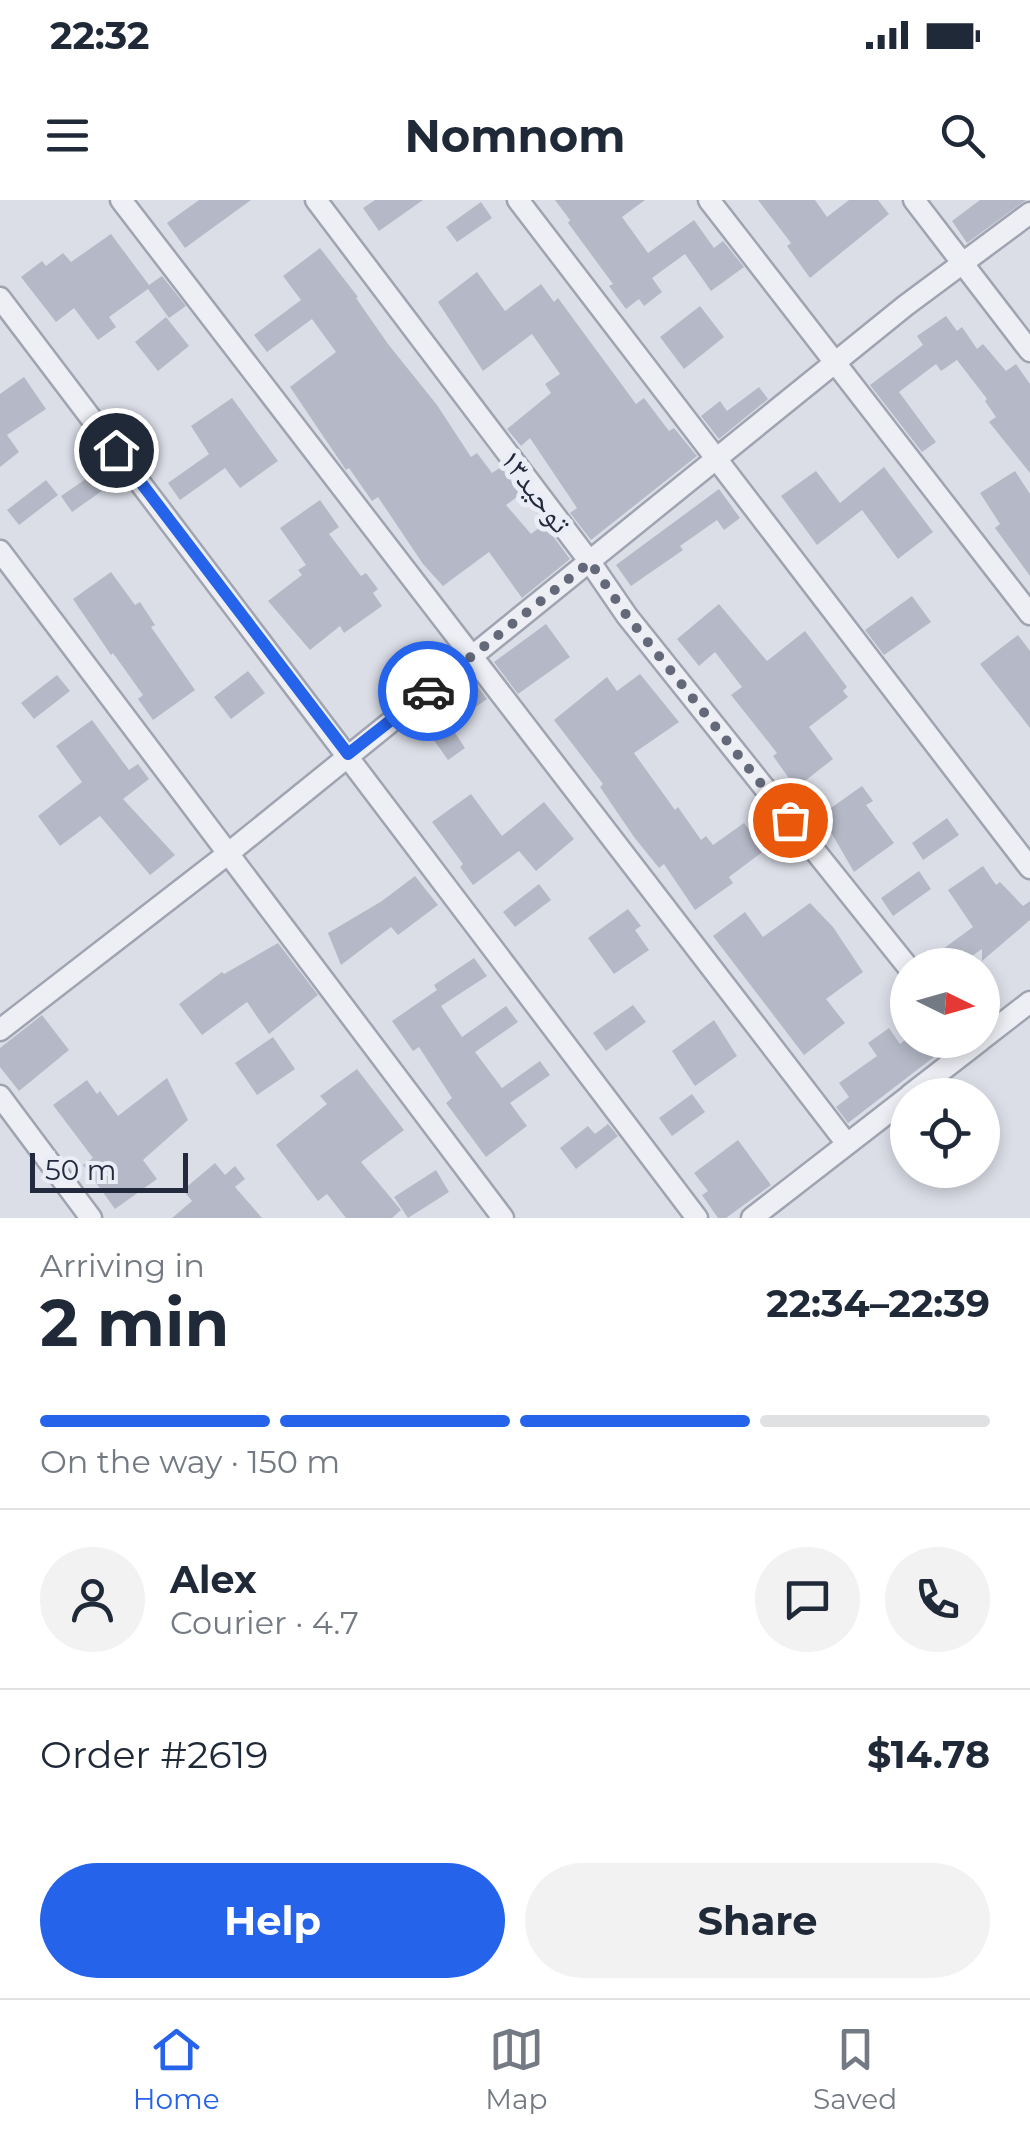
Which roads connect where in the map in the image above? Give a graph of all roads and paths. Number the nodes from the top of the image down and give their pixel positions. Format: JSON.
{"nodes":[{"id":1,"x":121,"y":200,"type":"edge"},
{"id":2,"x":316,"y":200,"type":"edge"},
{"id":3,"x":518,"y":200,"type":"edge"},
{"id":4,"x":709,"y":200,"type":"edge"},
{"id":5,"x":914,"y":200,"type":"edge"},
{"id":6,"x":1030,"y":212,"type":"edge"},
{"id":7,"x":962,"y":262,"type":"junction"},
{"id":8,"x":0,"y":298,"type":"edge"},
{"id":9,"x":1030,"y":351,"type":"edge"},
{"id":10,"x":832,"y":363,"type":"junction"},
{"id":11,"x":718,"y":460,"type":"junction"},
{"id":12,"x":0,"y":551,"type":"edge"},
{"id":13,"x":590,"y":562,"type":"junction"},
{"id":14,"x":1030,"y":614,"type":"edge"},
{"id":15,"x":472,"y":657,"type":"junction"},
{"id":16,"x":348,"y":754,"type":"junction"},
{"id":17,"x":230,"y":852,"type":"junction"},
{"id":18,"x":1030,"y":868,"type":"edge"},
{"id":19,"x":893,"y":948,"type":"edge"},
{"id":20,"x":1030,"y":1002,"type":"edge"},
{"id":21,"x":1000,"y":1024,"type":"edge"},
{"id":22,"x":0,"y":1030,"type":"edge"},
{"id":23,"x":955,"y":1058,"type":"edge"},
{"id":24,"x":931,"y":1078,"type":"edge"},
{"id":25,"x":0,"y":1096,"type":"edge"},
{"id":26,"x":890,"y":1111,"type":"edge"},
{"id":27,"x":847,"y":1144,"type":"junction"},
{"id":28,"x":91,"y":1218,"type":"edge"},
{"id":29,"x":503,"y":1218,"type":"edge"},
{"id":30,"x":697,"y":1218,"type":"edge"},
{"id":31,"x":752,"y":1218,"type":"edge"}],
"edges":[{"from":1,"to":15,"type":"street"},
{"from":2,"to":13,"type":"street","name":"توحید۱۳"},
{"from":3,"to":11,"type":"street"},
{"from":4,"to":10,"type":"street"},
{"from":5,"to":7,"type":"street"},
{"from":6,"to":7,"type":"street"},
{"from":7,"to":9,"type":"street"},
{"from":7,"to":10,"type":"street"},
{"from":8,"to":16,"type":"street"},
{"from":10,"to":11,"type":"street"},
{"from":10,"to":14,"type":"street"},
{"from":11,"to":13,"type":"street"},
{"from":11,"to":18,"type":"street"},
{"from":12,"to":17,"type":"street"},
{"from":13,"to":15,"type":"street"},
{"from":13,"to":19,"type":"street","name":"توحید۱۳"},
{"from":15,"to":16,"type":"street"},
{"from":15,"to":27,"type":"street"},
{"from":16,"to":17,"type":"street"},
{"from":16,"to":30,"type":"street"},
{"from":17,"to":22,"type":"street"},
{"from":17,"to":29,"type":"street"},
{"from":20,"to":21,"type":"street"},
{"from":23,"to":24,"type":"street"},
{"from":25,"to":28,"type":"street"},
{"from":26,"to":27,"type":"street"},
{"from":27,"to":31,"type":"street"}]}
